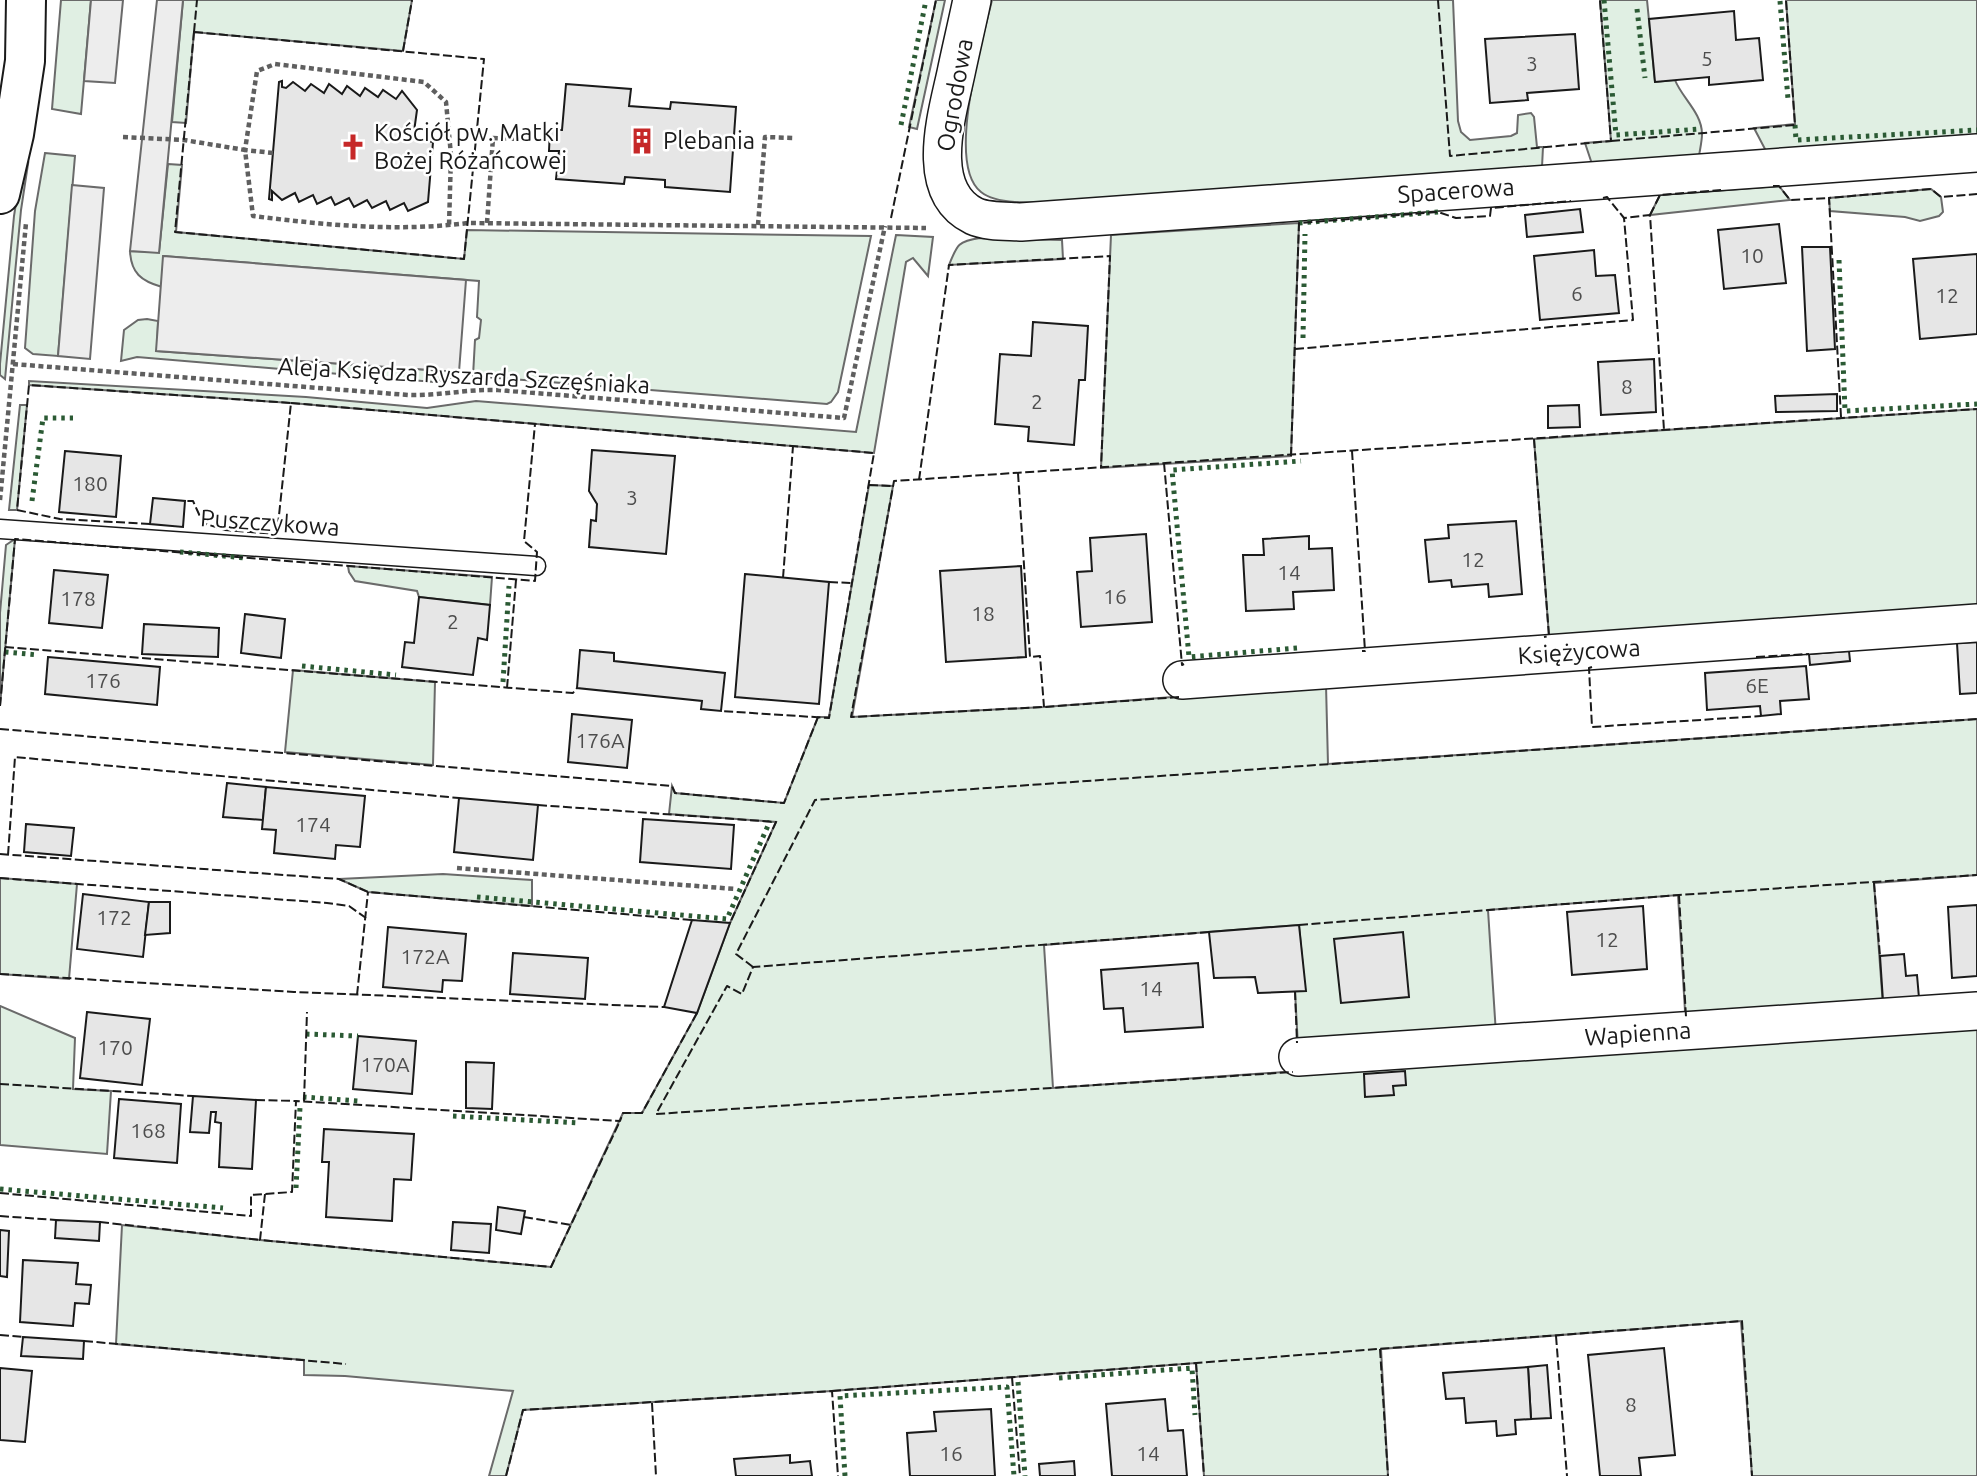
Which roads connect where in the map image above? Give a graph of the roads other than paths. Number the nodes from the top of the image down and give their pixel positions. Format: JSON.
{"nodes":[{"id":1,"x":26,"y":0,"type":"edge"},
{"id":2,"x":972,"y":0,"type":"edge"},
{"id":3,"x":1977,"y":153,"type":"edge"},
{"id":4,"x":948,"y":189,"type":"joint"},
{"id":5,"x":14,"y":202,"type":"edge"},
{"id":6,"x":0,"y":529,"type":"edge"},
{"id":7,"x":536,"y":566,"type":"dead end"},
{"id":8,"x":1977,"y":624,"type":"edge"},
{"id":9,"x":1182,"y":680,"type":"dead end"},
{"id":10,"x":1977,"y":1011,"type":"edge"},
{"id":11,"x":1298,"y":1057,"type":"dead end"}],
"edges":[{"from":1,"to":5,"type":"main road"},
{"from":2,"to":4,"type":"street","name":"Ogrodowa"},
{"from":3,"to":4,"type":"street","name":"Spacerowa"},
{"from":6,"to":7,"type":"lane","name":"Puszczykowa"},
{"from":8,"to":9,"type":"street","name":"Księżycowa"},
{"from":10,"to":11,"type":"street","name":"Wapienna"}]}
